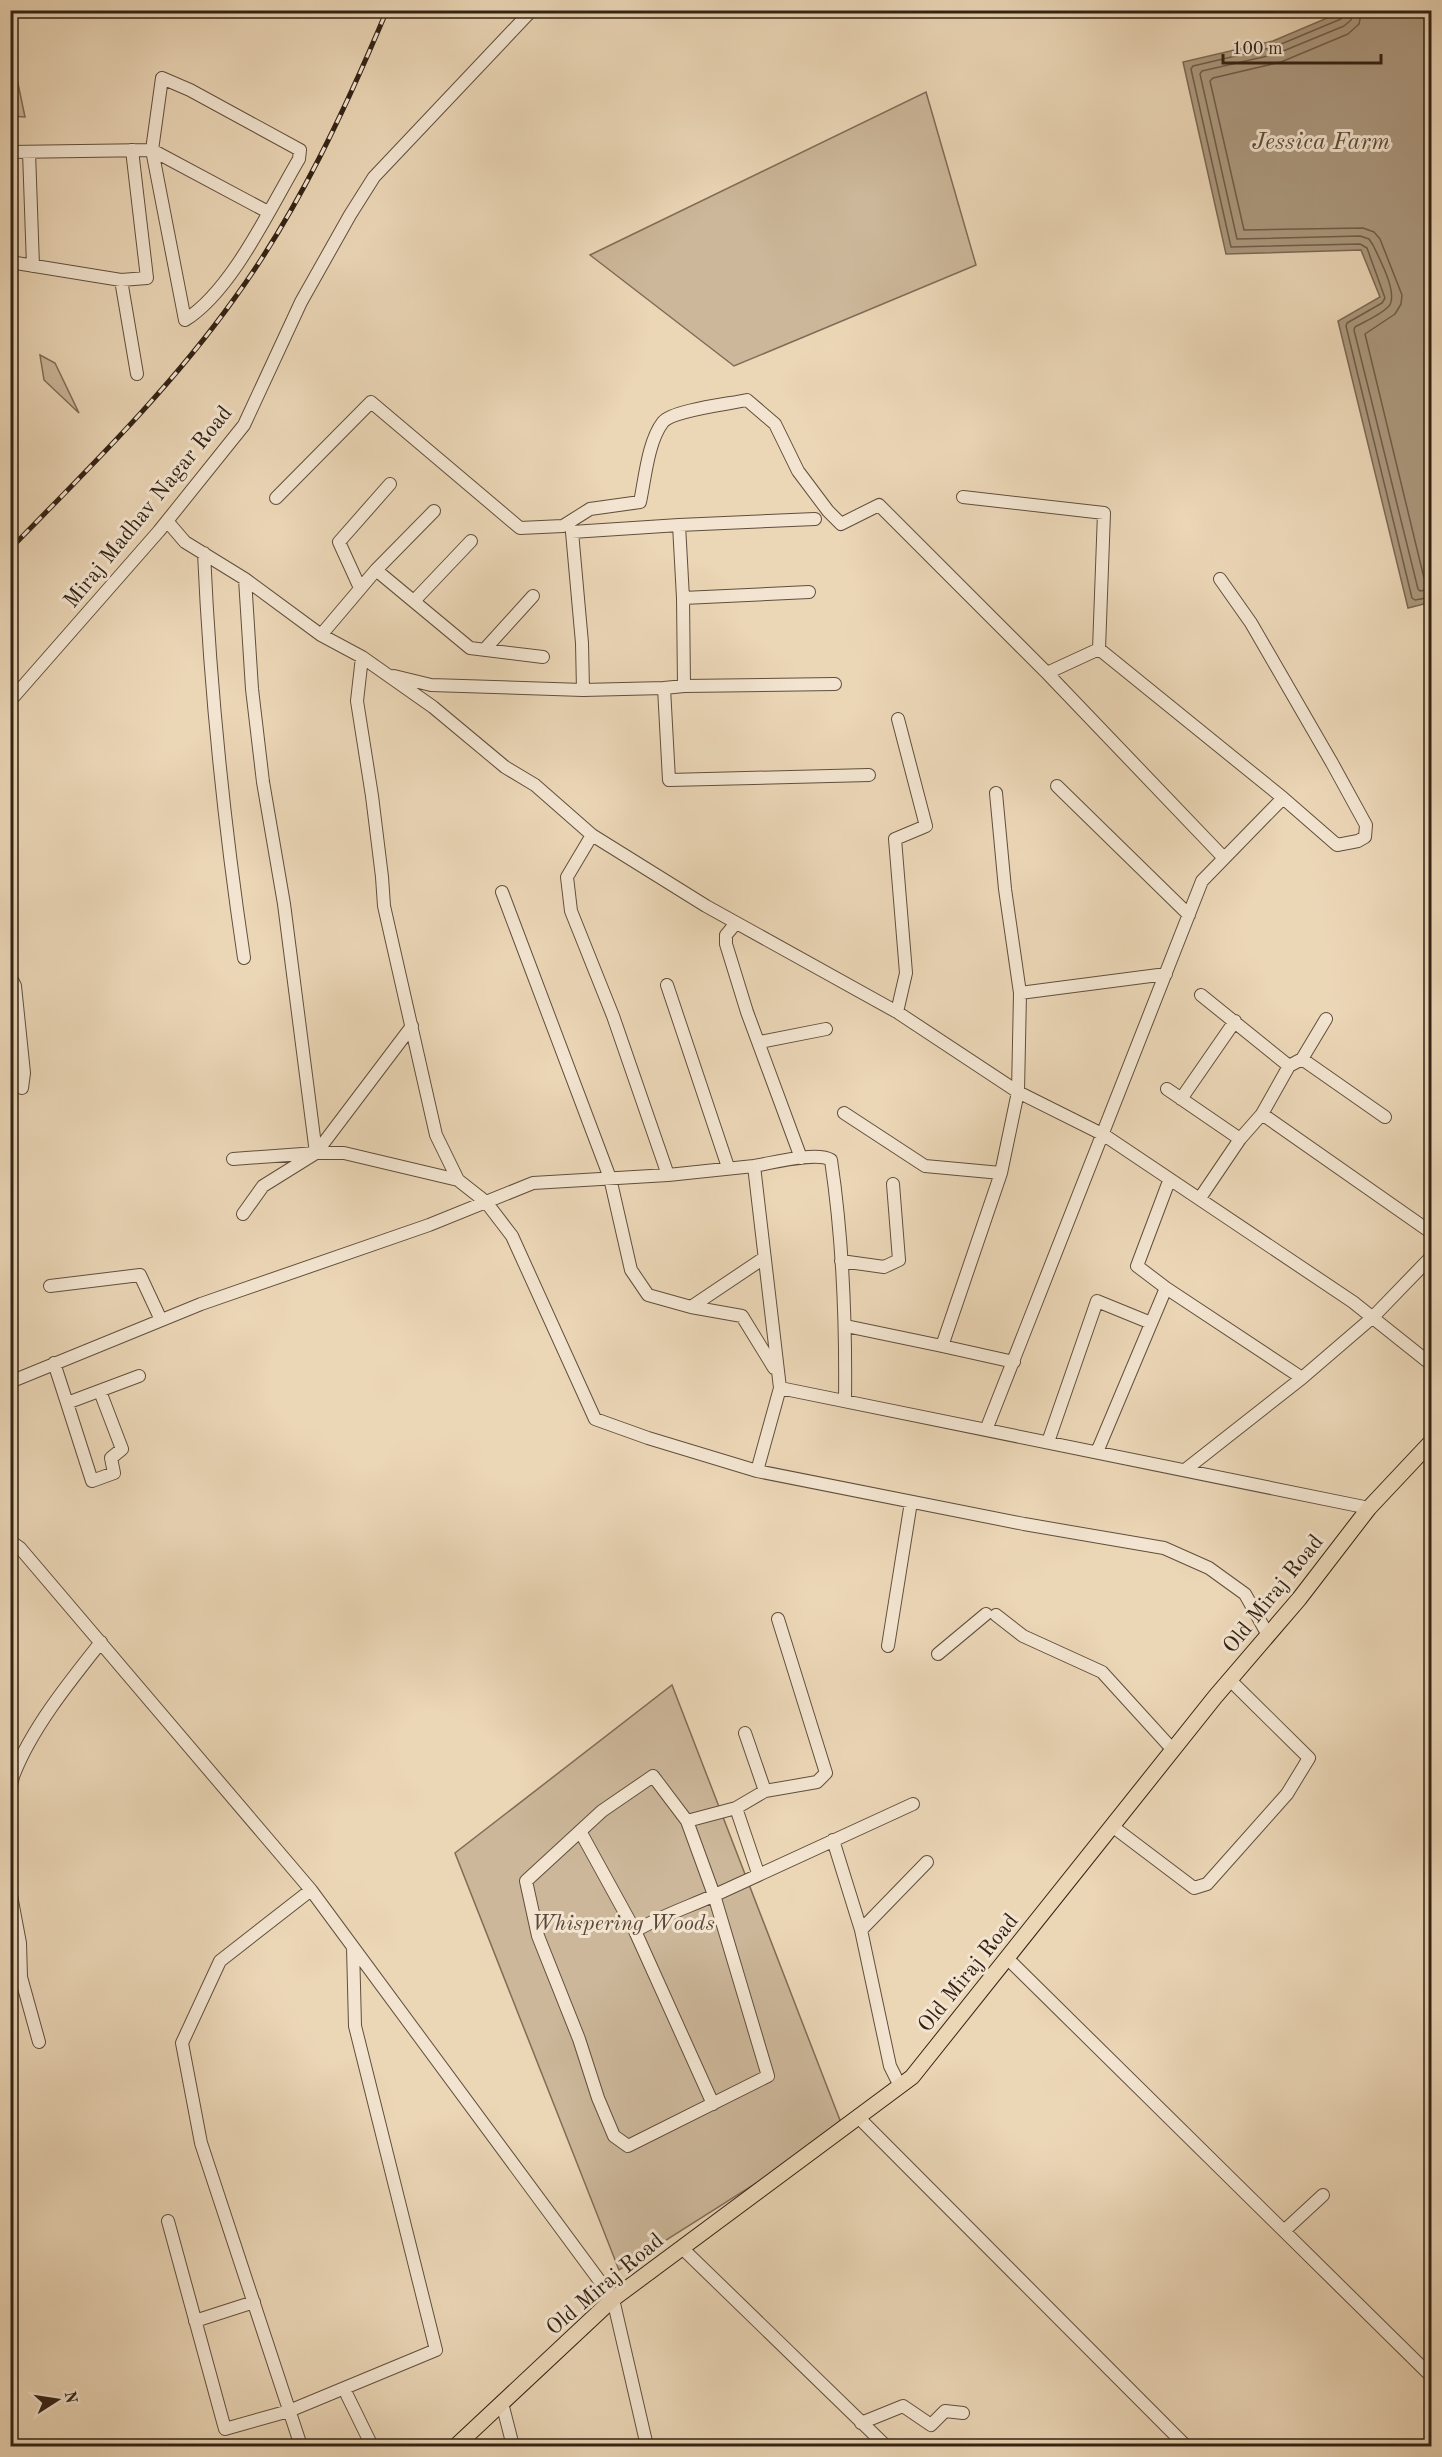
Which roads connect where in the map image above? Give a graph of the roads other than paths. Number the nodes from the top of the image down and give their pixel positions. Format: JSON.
{"nodes":[{"id":1,"x":532,"y":10,"type":"edge"},
{"id":2,"x":132,"y":150,"type":"junction"},
{"id":3,"x":152,"y":150,"type":"junction"},
{"id":4,"x":10,"y":152,"type":"edge"},
{"id":5,"x":29,"y":152,"type":"junction"},
{"id":6,"x":268,"y":212,"type":"junction"},
{"id":7,"x":10,"y":262,"type":"edge"},
{"id":8,"x":33,"y":266,"type":"junction"},
{"id":9,"x":121,"y":280,"type":"junction"},
{"id":10,"x":137,"y":374,"type":"dead end"},
{"id":11,"x":390,"y":484,"type":"dead end"},
{"id":12,"x":963,"y":497,"type":"dead end"},
{"id":13,"x":276,"y":498,"type":"dead end"},
{"id":14,"x":434,"y":511,"type":"dead end"},
{"id":15,"x":815,"y":519,"type":"dead end"},
{"id":16,"x":167,"y":521,"type":"junction"},
{"id":17,"x":680,"y":525,"type":"junction"},
{"id":18,"x":471,"y":541,"type":"dead end"},
{"id":19,"x":204,"y":553,"type":"junction"},
{"id":20,"x":376,"y":570,"type":"junction"},
{"id":21,"x":245,"y":579,"type":"junction"},
{"id":22,"x":1220,"y":579,"type":"dead end"},
{"id":23,"x":360,"y":588,"type":"junction"},
{"id":24,"x":809,"y":592,"type":"dead end"},
{"id":25,"x":533,"y":597,"type":"dead end"},
{"id":26,"x":683,"y":598,"type":"junction"},
{"id":27,"x":414,"y":601,"type":"junction"},
{"id":28,"x":321,"y":635,"type":"junction"},
{"id":29,"x":486,"y":649,"type":"junction"},
{"id":30,"x":1099,"y":650,"type":"junction"},
{"id":31,"x":362,"y":657,"type":"junction"},
{"id":32,"x":543,"y":657,"type":"dead end"},
{"id":33,"x":1047,"y":673,"type":"junction"},
{"id":34,"x":387,"y":675,"type":"junction"},
{"id":35,"x":835,"y":684,"type":"dead end"},
{"id":36,"x":684,"y":686,"type":"junction"},
{"id":37,"x":664,"y":688,"type":"junction"},
{"id":38,"x":583,"y":690,"type":"junction"},
{"id":39,"x":10,"y":701,"type":"edge"},
{"id":40,"x":898,"y":719,"type":"dead end"},
{"id":41,"x":869,"y":775,"type":"dead end"},
{"id":42,"x":1057,"y":786,"type":"dead end"},
{"id":43,"x":996,"y":793,"type":"dead end"},
{"id":44,"x":1283,"y":798,"type":"junction"},
{"id":45,"x":592,"y":835,"type":"junction"},
{"id":46,"x":1224,"y":858,"type":"junction"},
{"id":47,"x":502,"y":892,"type":"dead end"},
{"id":48,"x":1189,"y":915,"type":"junction"},
{"id":49,"x":736,"y":923,"type":"junction"},
{"id":50,"x":244,"y":958,"type":"dead end"},
{"id":51,"x":1166,"y":974,"type":"junction"},
{"id":52,"x":10,"y":976,"type":"edge"},
{"id":53,"x":668,"y":984,"type":"dead end"},
{"id":54,"x":1020,"y":993,"type":"junction"},
{"id":55,"x":1201,"y":995,"type":"dead end"},
{"id":56,"x":897,"y":1012,"type":"junction"},
{"id":57,"x":1326,"y":1019,"type":"dead end"},
{"id":58,"x":1235,"y":1021,"type":"junction"},
{"id":59,"x":412,"y":1026,"type":"junction"},
{"id":60,"x":826,"y":1029,"type":"dead end"},
{"id":61,"x":760,"y":1042,"type":"junction"},
{"id":62,"x":1302,"y":1059,"type":"junction"},
{"id":63,"x":1290,"y":1066,"type":"junction"},
{"id":64,"x":22,"y":1088,"type":"dead end"},
{"id":65,"x":1167,"y":1089,"type":"dead end"},
{"id":66,"x":1018,"y":1092,"type":"junction"},
{"id":67,"x":1181,"y":1099,"type":"junction"},
{"id":68,"x":844,"y":1113,"type":"dead end"},
{"id":69,"x":1262,"y":1113,"type":"junction"},
{"id":70,"x":1385,"y":1117,"type":"dead end"},
{"id":71,"x":1104,"y":1135,"type":"junction"},
{"id":72,"x":1240,"y":1139,"type":"junction"},
{"id":73,"x":316,"y":1152,"type":"junction"},
{"id":74,"x":801,"y":1158,"type":"junction"},
{"id":75,"x":234,"y":1159,"type":"dead end"},
{"id":76,"x":754,"y":1166,"type":"junction"},
{"id":77,"x":728,"y":1167,"type":"junction"},
{"id":78,"x":1001,"y":1173,"type":"junction"},
{"id":79,"x":668,"y":1175,"type":"junction"},
{"id":80,"x":610,"y":1178,"type":"junction"},
{"id":81,"x":458,"y":1180,"type":"junction"},
{"id":82,"x":1169,"y":1181,"type":"junction"},
{"id":83,"x":893,"y":1184,"type":"dead end"},
{"id":84,"x":1200,"y":1198,"type":"junction"},
{"id":85,"x":486,"y":1202,"type":"junction"},
{"id":86,"x":243,"y":1214,"type":"dead end"},
{"id":87,"x":1431,"y":1233,"type":"edge"},
{"id":88,"x":1431,"y":1256,"type":"edge"},
{"id":89,"x":764,"y":1258,"type":"junction"},
{"id":90,"x":841,"y":1261,"type":"junction"},
{"id":91,"x":51,"y":1286,"type":"dead end"},
{"id":92,"x":1166,"y":1288,"type":"junction"},
{"id":93,"x":691,"y":1307,"type":"junction"},
{"id":94,"x":1373,"y":1317,"type":"junction"},
{"id":95,"x":161,"y":1320,"type":"junction"},
{"id":96,"x":1151,"y":1323,"type":"junction"},
{"id":97,"x":846,"y":1326,"type":"junction"},
{"id":98,"x":942,"y":1346,"type":"junction"},
{"id":99,"x":1014,"y":1362,"type":"junction"},
{"id":100,"x":54,"y":1363,"type":"junction"},
{"id":101,"x":1431,"y":1365,"type":"edge"},
{"id":102,"x":778,"y":1375,"type":"junction"},
{"id":103,"x":138,"y":1376,"type":"dead end"},
{"id":104,"x":1302,"y":1378,"type":"junction"},
{"id":105,"x":10,"y":1382,"type":"edge"},
{"id":106,"x":780,"y":1388,"type":"junction"},
{"id":107,"x":101,"y":1394,"type":"dead end"},
{"id":108,"x":845,"y":1401,"type":"junction"},
{"id":109,"x":67,"y":1402,"type":"junction"},
{"id":110,"x":986,"y":1430,"type":"junction"},
{"id":111,"x":1431,"y":1441,"type":"edge"},
{"id":112,"x":1048,"y":1442,"type":"junction"},
{"id":113,"x":1097,"y":1452,"type":"junction"},
{"id":114,"x":1185,"y":1470,"type":"junction"},
{"id":115,"x":757,"y":1471,"type":"junction"},
{"id":116,"x":910,"y":1502,"type":"junction"},
{"id":117,"x":1368,"y":1508,"type":"junction"},
{"id":118,"x":10,"y":1541,"type":"edge"},
{"id":119,"x":778,"y":1618,"type":"dead end"},
{"id":120,"x":1268,"y":1635,"type":"junction"},
{"id":121,"x":101,"y":1642,"type":"junction"},
{"id":122,"x":888,"y":1646,"type":"dead end"},
{"id":123,"x":938,"y":1654,"type":"dead end"},
{"id":124,"x":1230,"y":1680,"type":"junction"},
{"id":125,"x":745,"y":1733,"type":"dead end"},
{"id":126,"x":1173,"y":1750,"type":"junction"},
{"id":127,"x":12,"y":1776,"type":"edge"},
{"id":128,"x":765,"y":1791,"type":"junction"},
{"id":129,"x":10,"y":1797,"type":"edge"},
{"id":130,"x":913,"y":1804,"type":"dead end"},
{"id":131,"x":736,"y":1808,"type":"junction"},
{"id":132,"x":687,"y":1821,"type":"junction"},
{"id":133,"x":1112,"y":1826,"type":"junction"},
{"id":134,"x":580,"y":1831,"type":"junction"},
{"id":135,"x":833,"y":1840,"type":"junction"},
{"id":136,"x":927,"y":1862,"type":"dead end"},
{"id":137,"x":758,"y":1873,"type":"junction"},
{"id":138,"x":10,"y":1890,"type":"edge"},
{"id":139,"x":311,"y":1890,"type":"junction"},
{"id":140,"x":714,"y":1895,"type":"junction"},
{"id":141,"x":13,"y":1915,"type":"edge"},
{"id":142,"x":861,"y":1930,"type":"junction"},
{"id":143,"x":635,"y":1931,"type":"junction"},
{"id":144,"x":353,"y":1947,"type":"junction"},
{"id":145,"x":1006,"y":1958,"type":"junction"},
{"id":146,"x":16,"y":1977,"type":"edge"},
{"id":147,"x":39,"y":2042,"type":"dead end"},
{"id":148,"x":900,"y":2086,"type":"junction"},
{"id":149,"x":713,"y":2104,"type":"junction"},
{"id":150,"x":858,"y":2117,"type":"junction"},
{"id":151,"x":1323,"y":2195,"type":"dead end"},
{"id":152,"x":168,"y":2221,"type":"dead end"},
{"id":153,"x":1284,"y":2231,"type":"junction"},
{"id":154,"x":682,"y":2248,"type":"junction"},
{"id":155,"x":613,"y":2299,"type":"junction"},
{"id":156,"x":254,"y":2302,"type":"junction"},
{"id":157,"x":195,"y":2321,"type":"junction"},
{"id":158,"x":1431,"y":2377,"type":"edge"},
{"id":159,"x":347,"y":2395,"type":"dead end"},
{"id":160,"x":502,"y":2403,"type":"junction"},
{"id":161,"x":290,"y":2411,"type":"junction"},
{"id":162,"x":963,"y":2413,"type":"dead end"},
{"id":163,"x":861,"y":2423,"type":"junction"},
{"id":164,"x":301,"y":2446,"type":"edge"},
{"id":165,"x":372,"y":2446,"type":"edge"},
{"id":166,"x":456,"y":2446,"type":"edge"},
{"id":167,"x":513,"y":2446,"type":"edge"},
{"id":168,"x":647,"y":2446,"type":"edge"},
{"id":169,"x":886,"y":2446,"type":"edge"},
{"id":170,"x":1186,"y":2446,"type":"edge"}],
"edges":[{"from":1,"to":16,"type":"street","name":"Miraj Madhav Nagar Road"},
{"from":2,"to":3,"type":"street"},
{"from":2,"to":5,"type":"street"},
{"from":2,"to":9,"type":"street"},
{"from":3,"to":6,"type":"street"},
{"from":3,"to":6,"type":"street"},
{"from":3,"to":6,"type":"street"},
{"from":4,"to":5,"type":"street"},
{"from":5,"to":8,"type":"street"},
{"from":7,"to":8,"type":"street"},
{"from":8,"to":9,"type":"street"},
{"from":9,"to":10,"type":"street"},
{"from":11,"to":23,"type":"street"},
{"from":12,"to":30,"type":"street"},
{"from":13,"to":33,"type":"street"},
{"from":14,"to":20,"type":"street"},
{"from":15,"to":17,"type":"street"},
{"from":16,"to":19,"type":"street"},
{"from":16,"to":39,"type":"street","name":"Miraj Madhav Nagar Road"},
{"from":17,"to":26,"type":"street"},
{"from":17,"to":38,"type":"street"},
{"from":18,"to":27,"type":"street"},
{"from":19,"to":21,"type":"street"},
{"from":19,"to":50,"type":"street"},
{"from":20,"to":23,"type":"street"},
{"from":20,"to":27,"type":"street"},
{"from":21,"to":28,"type":"street"},
{"from":21,"to":73,"type":"street"},
{"from":22,"to":44,"type":"street"},
{"from":23,"to":28,"type":"street"},
{"from":24,"to":26,"type":"street"},
{"from":25,"to":29,"type":"street"},
{"from":26,"to":36,"type":"street"},
{"from":27,"to":29,"type":"street"},
{"from":28,"to":31,"type":"street"},
{"from":29,"to":32,"type":"street"},
{"from":30,"to":33,"type":"street"},
{"from":30,"to":44,"type":"street"},
{"from":31,"to":34,"type":"street"},
{"from":31,"to":59,"type":"street"},
{"from":33,"to":46,"type":"street"},
{"from":34,"to":38,"type":"street"},
{"from":34,"to":45,"type":"street"},
{"from":35,"to":36,"type":"street"},
{"from":36,"to":37,"type":"street"},
{"from":37,"to":38,"type":"street"},
{"from":37,"to":41,"type":"street"},
{"from":40,"to":56,"type":"street"},
{"from":42,"to":48,"type":"street"},
{"from":43,"to":54,"type":"street"},
{"from":44,"to":46,"type":"street"},
{"from":45,"to":49,"type":"street"},
{"from":45,"to":79,"type":"street"},
{"from":46,"to":48,"type":"street"},
{"from":47,"to":80,"type":"street"},
{"from":48,"to":51,"type":"street"},
{"from":49,"to":56,"type":"street"},
{"from":49,"to":61,"type":"street"},
{"from":51,"to":54,"type":"street"},
{"from":51,"to":71,"type":"street"},
{"from":52,"to":64,"type":"street"},
{"from":53,"to":77,"type":"street"},
{"from":54,"to":66,"type":"street"},
{"from":55,"to":58,"type":"street"},
{"from":56,"to":66,"type":"street"},
{"from":57,"to":62,"type":"street"},
{"from":58,"to":63,"type":"street"},
{"from":58,"to":67,"type":"street"},
{"from":59,"to":73,"type":"street"},
{"from":59,"to":81,"type":"street"},
{"from":60,"to":61,"type":"street"},
{"from":61,"to":74,"type":"street"},
{"from":62,"to":63,"type":"street"},
{"from":62,"to":70,"type":"street"},
{"from":63,"to":69,"type":"street"},
{"from":65,"to":67,"type":"street"},
{"from":66,"to":71,"type":"street"},
{"from":66,"to":78,"type":"street"},
{"from":67,"to":72,"type":"street"},
{"from":68,"to":78,"type":"street"},
{"from":69,"to":72,"type":"street"},
{"from":69,"to":87,"type":"street"},
{"from":71,"to":82,"type":"street"},
{"from":71,"to":99,"type":"street"},
{"from":72,"to":84,"type":"street"},
{"from":73,"to":75,"type":"street"},
{"from":73,"to":81,"type":"street"},
{"from":73,"to":86,"type":"street"},
{"from":74,"to":76,"type":"street"},
{"from":74,"to":90,"type":"street"},
{"from":76,"to":77,"type":"street"},
{"from":76,"to":89,"type":"street"},
{"from":77,"to":79,"type":"street"},
{"from":78,"to":98,"type":"street"},
{"from":79,"to":80,"type":"street"},
{"from":80,"to":85,"type":"street"},
{"from":80,"to":93,"type":"street"},
{"from":81,"to":85,"type":"street"},
{"from":82,"to":84,"type":"street"},
{"from":82,"to":92,"type":"street"},
{"from":83,"to":90,"type":"street"},
{"from":84,"to":94,"type":"street"},
{"from":85,"to":95,"type":"street"},
{"from":85,"to":115,"type":"street"},
{"from":88,"to":94,"type":"street"},
{"from":89,"to":93,"type":"street"},
{"from":89,"to":102,"type":"street"},
{"from":90,"to":97,"type":"street"},
{"from":91,"to":95,"type":"street"},
{"from":92,"to":96,"type":"street"},
{"from":92,"to":104,"type":"street"},
{"from":93,"to":102,"type":"street"},
{"from":94,"to":101,"type":"street"},
{"from":94,"to":104,"type":"street"},
{"from":95,"to":100,"type":"street"},
{"from":96,"to":112,"type":"street"},
{"from":96,"to":113,"type":"street"},
{"from":97,"to":98,"type":"street"},
{"from":97,"to":108,"type":"street"},
{"from":98,"to":99,"type":"street"},
{"from":99,"to":110,"type":"street"},
{"from":100,"to":105,"type":"street"},
{"from":100,"to":109,"type":"street"},
{"from":102,"to":106,"type":"street"},
{"from":103,"to":109,"type":"street"},
{"from":104,"to":114,"type":"street"},
{"from":106,"to":108,"type":"street"},
{"from":106,"to":115,"type":"street"},
{"from":107,"to":109,"type":"street"},
{"from":108,"to":110,"type":"street"},
{"from":110,"to":112,"type":"street"},
{"from":111,"to":117,"type":"main road","name":"Old Miraj Road"},
{"from":112,"to":113,"type":"street"},
{"from":113,"to":114,"type":"street"},
{"from":114,"to":117,"type":"street"},
{"from":115,"to":116,"type":"street"},
{"from":116,"to":120,"type":"street"},
{"from":116,"to":122,"type":"street"},
{"from":117,"to":120,"type":"main road","name":"Old Miraj Road"},
{"from":118,"to":121,"type":"street"},
{"from":119,"to":128,"type":"street"},
{"from":120,"to":124,"type":"main road","name":"Old Miraj Road"},
{"from":121,"to":127,"type":"street"},
{"from":121,"to":139,"type":"street"},
{"from":123,"to":126,"type":"street"},
{"from":124,"to":126,"type":"main road","name":"Old Miraj Road"},
{"from":124,"to":133,"type":"street"},
{"from":125,"to":128,"type":"street"},
{"from":126,"to":133,"type":"main road","name":"Old Miraj Road"},
{"from":127,"to":129,"type":"street"},
{"from":128,"to":131,"type":"street"},
{"from":130,"to":135,"type":"street"},
{"from":131,"to":132,"type":"street"},
{"from":131,"to":137,"type":"street"},
{"from":132,"to":134,"type":"street"},
{"from":132,"to":140,"type":"street"},
{"from":133,"to":145,"type":"main road","name":"Old Miraj Road"},
{"from":134,"to":143,"type":"street"},
{"from":134,"to":149,"type":"street"},
{"from":135,"to":137,"type":"street"},
{"from":135,"to":142,"type":"street"},
{"from":136,"to":142,"type":"street"},
{"from":137,"to":140,"type":"street"},
{"from":138,"to":141,"type":"street"},
{"from":139,"to":144,"type":"street"},
{"from":139,"to":156,"type":"street"},
{"from":140,"to":143,"type":"street"},
{"from":140,"to":149,"type":"street"},
{"from":141,"to":146,"type":"street"},
{"from":142,"to":148,"type":"street"},
{"from":143,"to":149,"type":"street"},
{"from":144,"to":155,"type":"street"},
{"from":144,"to":161,"type":"street"},
{"from":145,"to":148,"type":"main road","name":"Old Miraj Road"},
{"from":145,"to":153,"type":"street"},
{"from":146,"to":147,"type":"street"},
{"from":148,"to":150,"type":"main road","name":"Old Miraj Road"},
{"from":150,"to":154,"type":"main road","name":"Old Miraj Road"},
{"from":150,"to":170,"type":"street"},
{"from":151,"to":153,"type":"street"},
{"from":152,"to":157,"type":"street"},
{"from":153,"to":158,"type":"street"},
{"from":154,"to":155,"type":"main road","name":"Old Miraj Road"},
{"from":154,"to":163,"type":"street"},
{"from":155,"to":160,"type":"main road","name":"Old Miraj Road"},
{"from":155,"to":168,"type":"street"},
{"from":156,"to":157,"type":"street"},
{"from":156,"to":161,"type":"street"},
{"from":157,"to":161,"type":"street"},
{"from":159,"to":165,"type":"street"},
{"from":160,"to":166,"type":"main road","name":"Old Miraj Road"},
{"from":160,"to":167,"type":"street"},
{"from":161,"to":164,"type":"street"},
{"from":162,"to":163,"type":"street"},
{"from":163,"to":169,"type":"street"}]}
